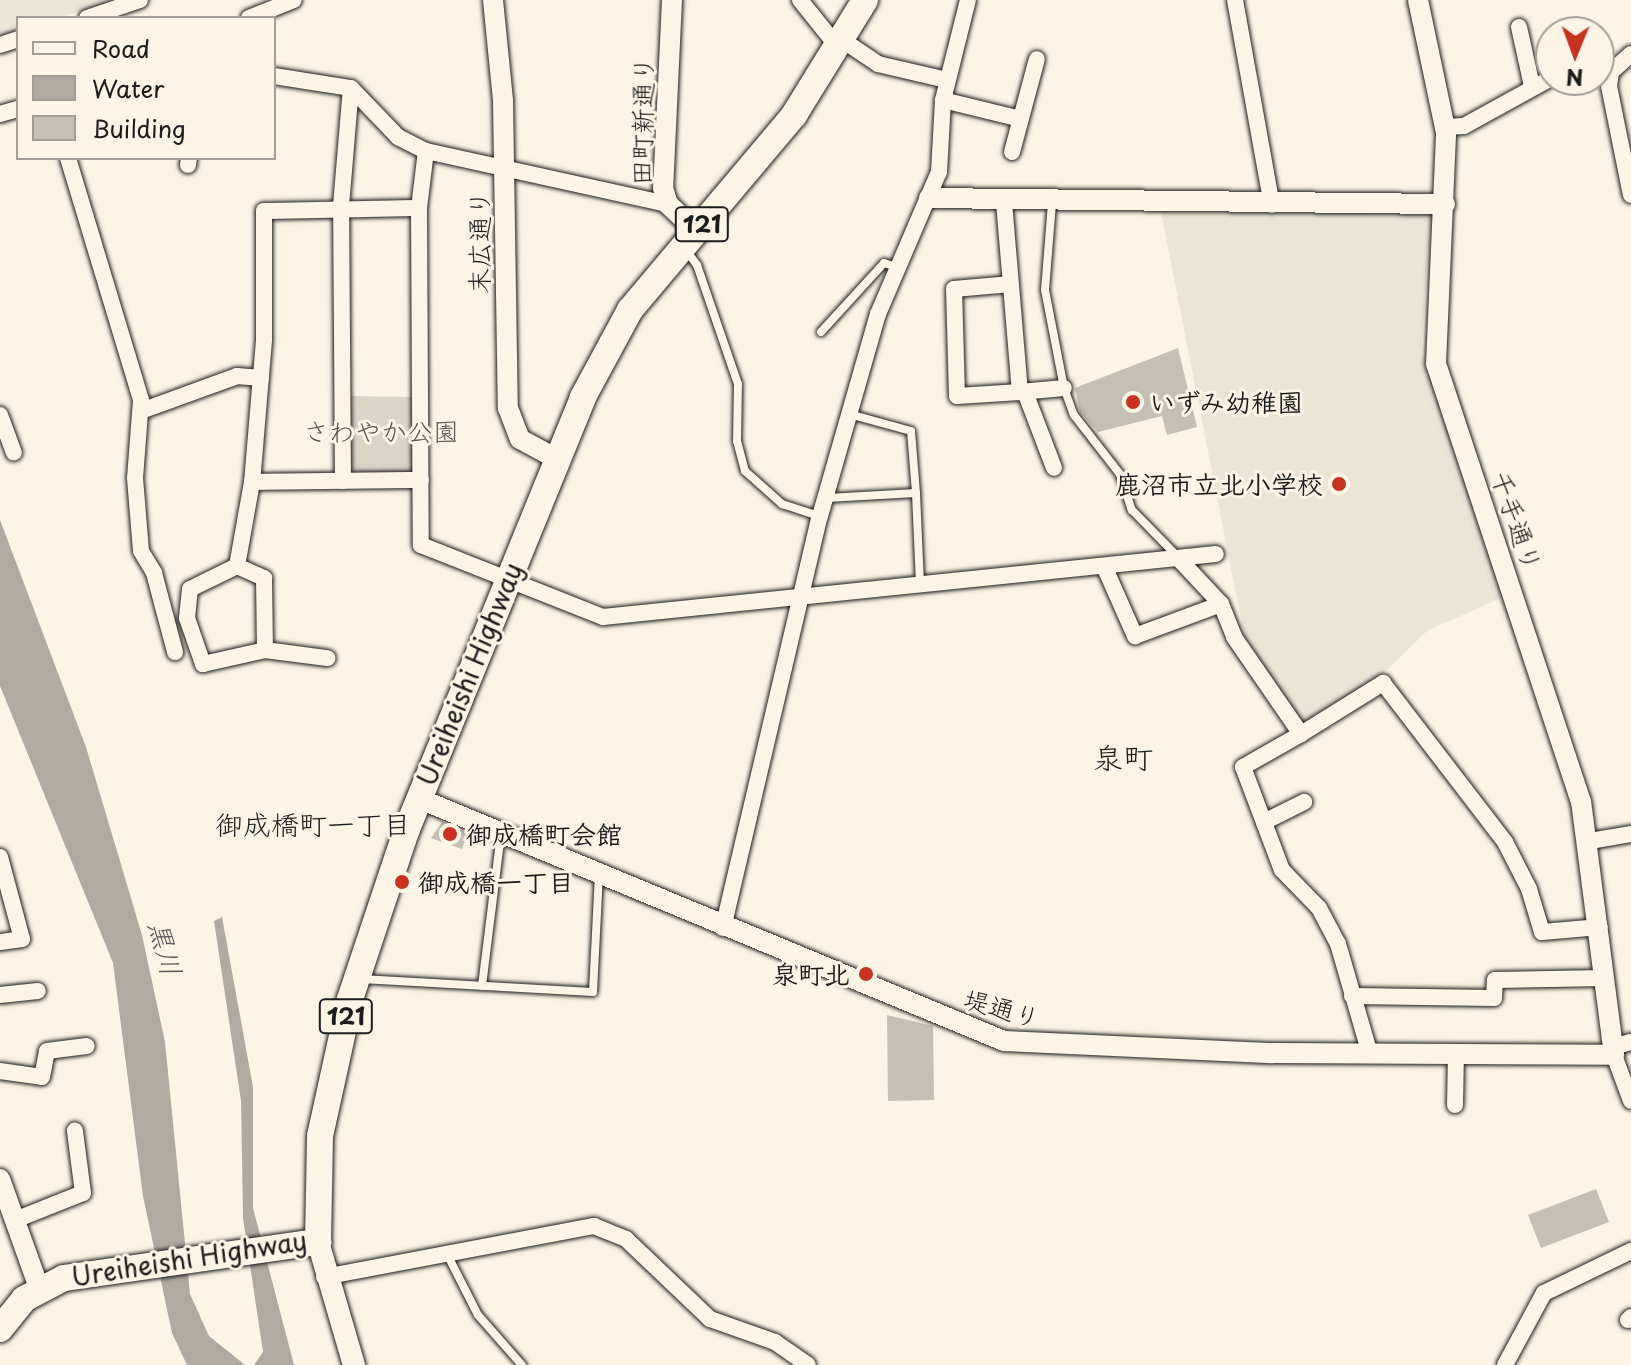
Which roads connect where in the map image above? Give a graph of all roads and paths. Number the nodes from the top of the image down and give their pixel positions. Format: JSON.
{"nodes":[{"id":1,"x":140,"y":0,"type":"edge"},
{"id":2,"x":294,"y":0,"type":"edge"},
{"id":3,"x":493,"y":0,"type":"edge"},
{"id":4,"x":672,"y":0,"type":"edge"},
{"id":5,"x":800,"y":0,"type":"edge"},
{"id":6,"x":865,"y":0,"type":"edge"},
{"id":7,"x":968,"y":0,"type":"edge"},
{"id":8,"x":1235,"y":0,"type":"edge"},
{"id":9,"x":1418,"y":0,"type":"edge"},
{"id":10,"x":93,"y":16,"type":"edge"},
{"id":11,"x":254,"y":16,"type":"edge"},
{"id":12,"x":1519,"y":27,"type":"dead end"},
{"id":13,"x":839,"y":43,"type":"junction"},
{"id":14,"x":1037,"y":59,"type":"dead end"},
{"id":15,"x":276,"y":76,"type":"edge"},
{"id":16,"x":947,"y":80,"type":"junction"},
{"id":17,"x":1535,"y":85,"type":"edge"},
{"id":18,"x":1532,"y":86,"type":"junction"},
{"id":19,"x":351,"y":88,"type":"junction"},
{"id":20,"x":1610,"y":96,"type":"edge"},
{"id":21,"x":943,"y":100,"type":"junction"},
{"id":22,"x":1021,"y":119,"type":"junction"},
{"id":23,"x":1445,"y":127,"type":"junction"},
{"id":24,"x":426,"y":151,"type":"junction"},
{"id":25,"x":1012,"y":152,"type":"dead end"},
{"id":26,"x":69,"y":160,"type":"edge"},
{"id":27,"x":505,"y":169,"type":"junction"},
{"id":28,"x":1631,"y":195,"type":"edge"},
{"id":29,"x":929,"y":198,"type":"junction"},
{"id":30,"x":1004,"y":202,"type":"junction"},
{"id":31,"x":1052,"y":203,"type":"junction"},
{"id":32,"x":668,"y":204,"type":"junction"},
{"id":33,"x":1445,"y":204,"type":"junction"},
{"id":34,"x":1272,"y":205,"type":"junction"},
{"id":35,"x":341,"y":206,"type":"junction"},
{"id":36,"x":419,"y":208,"type":"junction"},
{"id":37,"x":689,"y":239,"type":"junction"},
{"id":38,"x":896,"y":267,"type":"junction"},
{"id":39,"x":1011,"y":284,"type":"junction"},
{"id":40,"x":821,"y":332,"type":"dead end"},
{"id":41,"x":261,"y":378,"type":"junction"},
{"id":42,"x":1064,"y":388,"type":"junction"},
{"id":43,"x":1023,"y":392,"type":"junction"},
{"id":44,"x":141,"y":411,"type":"junction"},
{"id":45,"x":0,"y":415,"type":"edge"},
{"id":46,"x":853,"y":415,"type":"junction"},
{"id":47,"x":14,"y":453,"type":"dead end"},
{"id":48,"x":557,"y":459,"type":"junction"},
{"id":49,"x":1054,"y":468,"type":"dead end"},
{"id":50,"x":421,"y":480,"type":"junction"},
{"id":51,"x":343,"y":481,"type":"junction"},
{"id":52,"x":252,"y":482,"type":"junction"},
{"id":53,"x":916,"y":493,"type":"junction"},
{"id":54,"x":827,"y":498,"type":"junction"},
{"id":55,"x":820,"y":516,"type":"junction"},
{"id":56,"x":1216,"y":554,"type":"dead end"},
{"id":57,"x":1178,"y":558,"type":"junction"},
{"id":58,"x":237,"y":566,"type":"junction"},
{"id":59,"x":1104,"y":566,"type":"junction"},
{"id":60,"x":506,"y":581,"type":"junction"},
{"id":61,"x":920,"y":584,"type":"junction"},
{"id":62,"x":799,"y":598,"type":"junction"},
{"id":63,"x":1221,"y":604,"type":"junction"},
{"id":64,"x":265,"y":650,"type":"junction"},
{"id":65,"x":175,"y":652,"type":"dead end"},
{"id":66,"x":327,"y":658,"type":"dead end"},
{"id":67,"x":1301,"y":734,"type":"junction"},
{"id":68,"x":420,"y":799,"type":"junction"},
{"id":69,"x":1304,"y":802,"type":"dead end"},
{"id":70,"x":1264,"y":822,"type":"junction"},
{"id":71,"x":501,"y":833,"type":"junction"},
{"id":72,"x":1631,"y":834,"type":"edge"},
{"id":73,"x":1590,"y":841,"type":"junction"},
{"id":74,"x":0,"y":857,"type":"edge"},
{"id":75,"x":599,"y":874,"type":"junction"},
{"id":76,"x":1600,"y":927,"type":"junction"},
{"id":77,"x":723,"y":928,"type":"junction"},
{"id":78,"x":0,"y":942,"type":"edge"},
{"id":79,"x":1605,"y":978,"type":"junction"},
{"id":80,"x":357,"y":979,"type":"junction"},
{"id":81,"x":482,"y":986,"type":"junction"},
{"id":82,"x":38,"y":991,"type":"dead end"},
{"id":83,"x":0,"y":995,"type":"edge"},
{"id":84,"x":1352,"y":996,"type":"junction"},
{"id":85,"x":87,"y":1046,"type":"dead end"},
{"id":86,"x":1620,"y":1048,"type":"edge"},
{"id":87,"x":1370,"y":1054,"type":"junction"},
{"id":88,"x":1456,"y":1055,"type":"junction"},
{"id":89,"x":0,"y":1071,"type":"edge"},
{"id":90,"x":1631,"y":1101,"type":"edge"},
{"id":91,"x":1455,"y":1105,"type":"dead end"},
{"id":92,"x":75,"y":1131,"type":"dead end"},
{"id":93,"x":0,"y":1179,"type":"edge"},
{"id":94,"x":15,"y":1220,"type":"junction"},
{"id":95,"x":318,"y":1242,"type":"junction"},
{"id":96,"x":445,"y":1250,"type":"junction"},
{"id":97,"x":1631,"y":1251,"type":"edge"},
{"id":98,"x":324,"y":1277,"type":"junction"},
{"id":99,"x":39,"y":1288,"type":"junction"},
{"id":100,"x":1,"y":1326,"type":"edge"},
{"id":101,"x":354,"y":1365,"type":"edge"},
{"id":102,"x":522,"y":1365,"type":"edge"},
{"id":103,"x":808,"y":1365,"type":"edge"},
{"id":104,"x":1505,"y":1365,"type":"edge"}],
"edges":[{"from":1,"to":10,"type":"street"},
{"from":2,"to":11,"type":"street"},
{"from":3,"to":27,"type":"street","name":"末広通り"},
{"from":4,"to":32,"type":"street","name":"田町新通り"},
{"from":5,"to":13,"type":"street"},
{"from":6,"to":13,"type":"highway","name":"Ureiheishi Highway","number":"121"},
{"from":7,"to":16,"type":"street"},
{"from":8,"to":34,"type":"street"},
{"from":9,"to":23,"type":"street","name":"千手通り"},
{"from":12,"to":18,"type":"street"},
{"from":13,"to":16,"type":"street"},
{"from":13,"to":37,"type":"highway","name":"Ureiheishi Highway","number":"121"},
{"from":14,"to":22,"type":"street"},
{"from":15,"to":19,"type":"street"},
{"from":16,"to":21,"type":"street"},
{"from":17,"to":18,"type":"street"},
{"from":18,"to":23,"type":"street"},
{"from":19,"to":24,"type":"street"},
{"from":19,"to":35,"type":"street"},
{"from":20,"to":28,"type":"street"},
{"from":21,"to":22,"type":"street"},
{"from":21,"to":29,"type":"street"},
{"from":22,"to":25,"type":"street"},
{"from":23,"to":33,"type":"street","name":"千手通り"},
{"from":24,"to":27,"type":"street"},
{"from":24,"to":36,"type":"street"},
{"from":26,"to":44,"type":"street"},
{"from":27,"to":32,"type":"street"},
{"from":27,"to":48,"type":"street","name":"末広通り"},
{"from":29,"to":30,"type":"street"},
{"from":29,"to":38,"type":"street"},
{"from":30,"to":31,"type":"street"},
{"from":30,"to":39,"type":"street"},
{"from":31,"to":34,"type":"street"},
{"from":31,"to":42,"type":"lane"},
{"from":32,"to":37,"type":"street","name":"田町新通り"},
{"from":33,"to":34,"type":"street"},
{"from":33,"to":73,"type":"street","name":"千手通り"},
{"from":35,"to":36,"type":"street"},
{"from":35,"to":41,"type":"street"},
{"from":35,"to":51,"type":"street"},
{"from":36,"to":50,"type":"street"},
{"from":37,"to":48,"type":"highway","name":"Ureiheishi Highway","number":"121"},
{"from":37,"to":55,"type":"lane"},
{"from":38,"to":40,"type":"lane"},
{"from":38,"to":46,"type":"street"},
{"from":39,"to":43,"type":"street"},
{"from":39,"to":43,"type":"street"},
{"from":41,"to":44,"type":"street"},
{"from":41,"to":52,"type":"street"},
{"from":42,"to":43,"type":"street"},
{"from":42,"to":57,"type":"lane"},
{"from":43,"to":49,"type":"street"},
{"from":44,"to":65,"type":"street"},
{"from":45,"to":47,"type":"street"},
{"from":46,"to":53,"type":"lane"},
{"from":46,"to":54,"type":"street"},
{"from":48,"to":60,"type":"highway","name":"Ureiheishi Highway","number":"121"},
{"from":50,"to":51,"type":"street"},
{"from":50,"to":60,"type":"street"},
{"from":51,"to":52,"type":"street"},
{"from":52,"to":58,"type":"street"},
{"from":53,"to":54,"type":"lane"},
{"from":53,"to":61,"type":"lane"},
{"from":54,"to":55,"type":"street"},
{"from":55,"to":62,"type":"street"},
{"from":56,"to":57,"type":"street"},
{"from":57,"to":59,"type":"street"},
{"from":57,"to":63,"type":"street"},
{"from":58,"to":64,"type":"street"},
{"from":58,"to":64,"type":"street"},
{"from":59,"to":61,"type":"street"},
{"from":59,"to":63,"type":"street"},
{"from":60,"to":62,"type":"street"},
{"from":60,"to":68,"type":"highway","name":"Ureiheishi Highway","number":"121"},
{"from":61,"to":62,"type":"street"},
{"from":62,"to":77,"type":"street"},
{"from":63,"to":67,"type":"street"},
{"from":64,"to":66,"type":"street"},
{"from":67,"to":70,"type":"street"},
{"from":67,"to":76,"type":"street"},
{"from":68,"to":71,"type":"street","name":"堤通り"},
{"from":68,"to":80,"type":"highway","name":"Ureiheishi Highway","number":"121"},
{"from":69,"to":70,"type":"street"},
{"from":70,"to":84,"type":"street"},
{"from":71,"to":75,"type":"street","name":"堤通り"},
{"from":71,"to":81,"type":"lane"},
{"from":72,"to":73,"type":"street"},
{"from":73,"to":76,"type":"street","name":"千手通り"},
{"from":74,"to":78,"type":"street"},
{"from":75,"to":77,"type":"street","name":"堤通り"},
{"from":75,"to":81,"type":"lane"},
{"from":76,"to":79,"type":"street","name":"千手通り"},
{"from":77,"to":87,"type":"street","name":"堤通り"},
{"from":79,"to":84,"type":"street"},
{"from":79,"to":86,"type":"street","name":"千手通り"},
{"from":80,"to":81,"type":"lane"},
{"from":80,"to":95,"type":"highway","name":"Ureiheishi Highway","number":"121"},
{"from":82,"to":83,"type":"street"},
{"from":84,"to":87,"type":"street"},
{"from":85,"to":89,"type":"street"},
{"from":86,"to":88,"type":"street","name":"堤通り"},
{"from":86,"to":90,"type":"street"},
{"from":87,"to":88,"type":"street","name":"堤通り"},
{"from":88,"to":91,"type":"street"},
{"from":92,"to":94,"type":"street"},
{"from":93,"to":94,"type":"street"},
{"from":94,"to":99,"type":"street"},
{"from":95,"to":98,"type":"main road"},
{"from":95,"to":99,"type":"highway","name":"Ureiheishi Highway"},
{"from":96,"to":98,"type":"street"},
{"from":96,"to":102,"type":"lane"},
{"from":96,"to":103,"type":"street"},
{"from":97,"to":104,"type":"street"},
{"from":98,"to":101,"type":"main road"},
{"from":99,"to":100,"type":"highway","name":"Ureiheishi Highway"}]}
